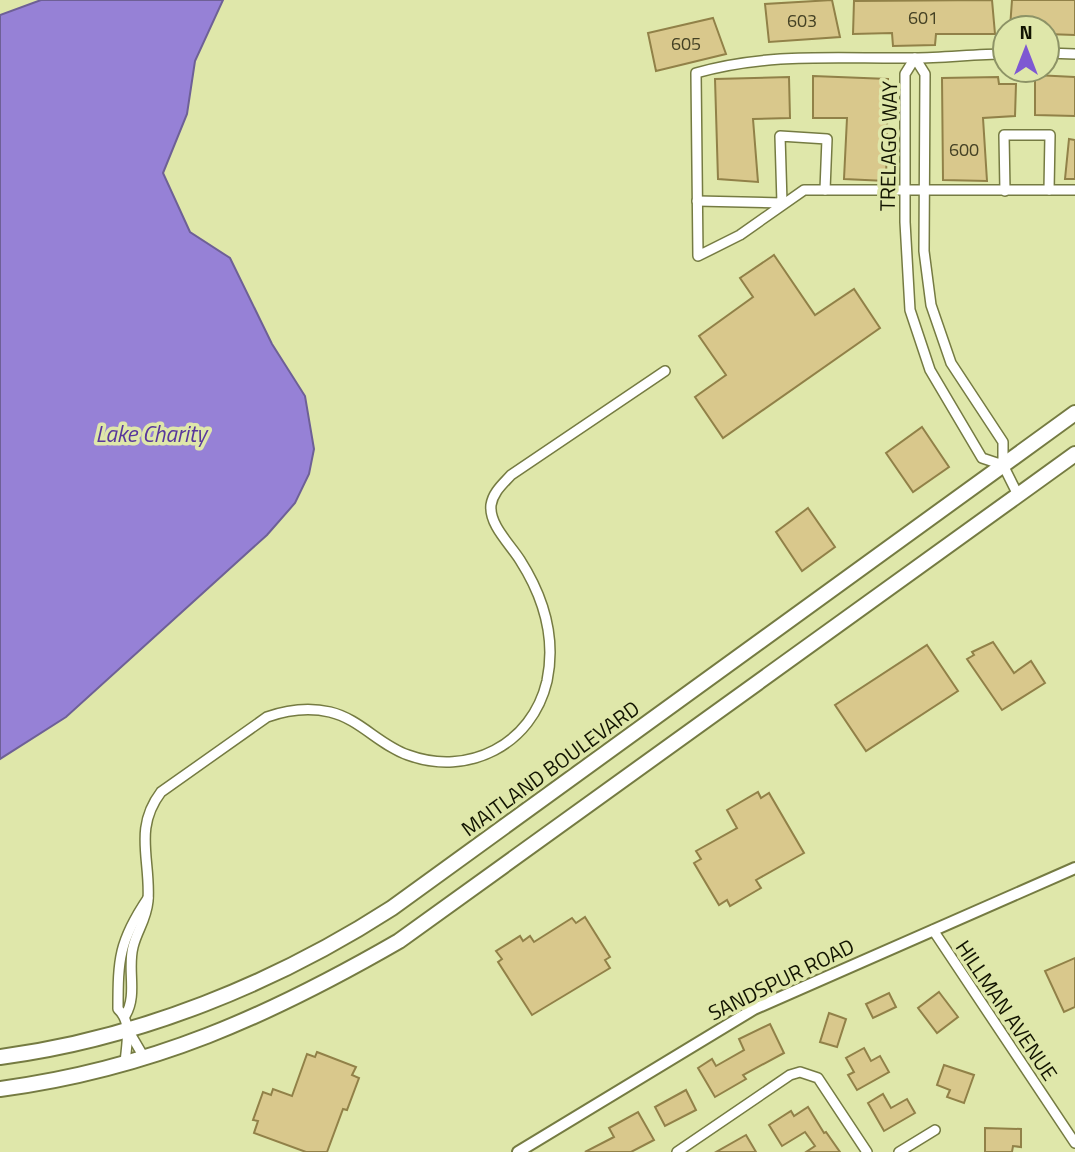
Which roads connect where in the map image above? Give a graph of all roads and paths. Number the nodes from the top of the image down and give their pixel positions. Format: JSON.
{"nodes":[{"id":1,"x":991,"y":55,"type":"edge"},
{"id":2,"x":915,"y":58,"type":"junction"},
{"id":3,"x":825,"y":190,"type":"junction"},
{"id":4,"x":904,"y":190,"type":"junction"},
{"id":5,"x":1049,"y":190,"type":"junction"},
{"id":6,"x":1075,"y":190,"type":"edge"},
{"id":7,"x":1005,"y":191,"type":"junction"},
{"id":8,"x":924,"y":192,"type":"junction"},
{"id":9,"x":697,"y":201,"type":"junction"},
{"id":10,"x":782,"y":203,"type":"junction"},
{"id":11,"x":665,"y":371,"type":"dead end"},
{"id":12,"x":1075,"y":413,"type":"edge"},
{"id":13,"x":1075,"y":454,"type":"edge"},
{"id":14,"x":1003,"y":465,"type":"junction"},
{"id":15,"x":1018,"y":495,"type":"junction"},
{"id":16,"x":1075,"y":868,"type":"edge"},
{"id":17,"x":933,"y":930,"type":"junction"},
{"id":18,"x":127,"y":1023,"type":"junction"},
{"id":19,"x":0,"y":1057,"type":"edge"},
{"id":20,"x":145,"y":1059,"type":"junction"},
{"id":21,"x":125,"y":1064,"type":"junction"},
{"id":22,"x":0,"y":1089,"type":"edge"},
{"id":23,"x":935,"y":1130,"type":"dead end"},
{"id":24,"x":1075,"y":1143,"type":"edge"},
{"id":25,"x":534,"y":1148,"type":"edge"},
{"id":26,"x":518,"y":1152,"type":"edge"},
{"id":27,"x":677,"y":1152,"type":"edge"},
{"id":28,"x":867,"y":1152,"type":"edge"},
{"id":29,"x":899,"y":1152,"type":"edge"}],
"edges":[{"from":1,"to":2,"type":"street"},
{"from":2,"to":4,"type":"street","name":"TRELAGO WAY"},
{"from":2,"to":8,"type":"street","name":"TRELAGO WAY"},
{"from":2,"to":9,"type":"street"},
{"from":3,"to":4,"type":"street"},
{"from":3,"to":10,"type":"street"},
{"from":3,"to":10,"type":"street"},
{"from":4,"to":8,"type":"street"},
{"from":4,"to":14,"type":"street","name":"TRELAGO WAY"},
{"from":5,"to":6,"type":"street"},
{"from":5,"to":7,"type":"street"},
{"from":5,"to":7,"type":"street"},
{"from":7,"to":8,"type":"street"},
{"from":8,"to":14,"type":"street","name":"TRELAGO WAY"},
{"from":9,"to":10,"type":"street"},
{"from":9,"to":10,"type":"street"},
{"from":11,"to":18,"type":"street"},
{"from":12,"to":14,"type":"main road","name":"MAITLAND BOULEVARD"},
{"from":13,"to":15,"type":"main road"},
{"from":14,"to":15,"type":"street"},
{"from":14,"to":18,"type":"main road","name":"MAITLAND BOULEVARD"},
{"from":15,"to":20,"type":"main road"},
{"from":16,"to":17,"type":"street","name":"SANDSPUR ROAD"},
{"from":17,"to":24,"type":"street","name":"HILLMAN AVENUE"},
{"from":17,"to":25,"type":"street","name":"SANDSPUR ROAD"},
{"from":18,"to":19,"type":"main road","name":"MAITLAND BOULEVARD"},
{"from":18,"to":20,"type":"street"},
{"from":18,"to":21,"type":"street"},
{"from":20,"to":21,"type":"main road"},
{"from":21,"to":22,"type":"main road"},
{"from":23,"to":29,"type":"street"},
{"from":25,"to":26,"type":"street","name":"SANDSPUR ROAD"},
{"from":27,"to":28,"type":"street"}]}
